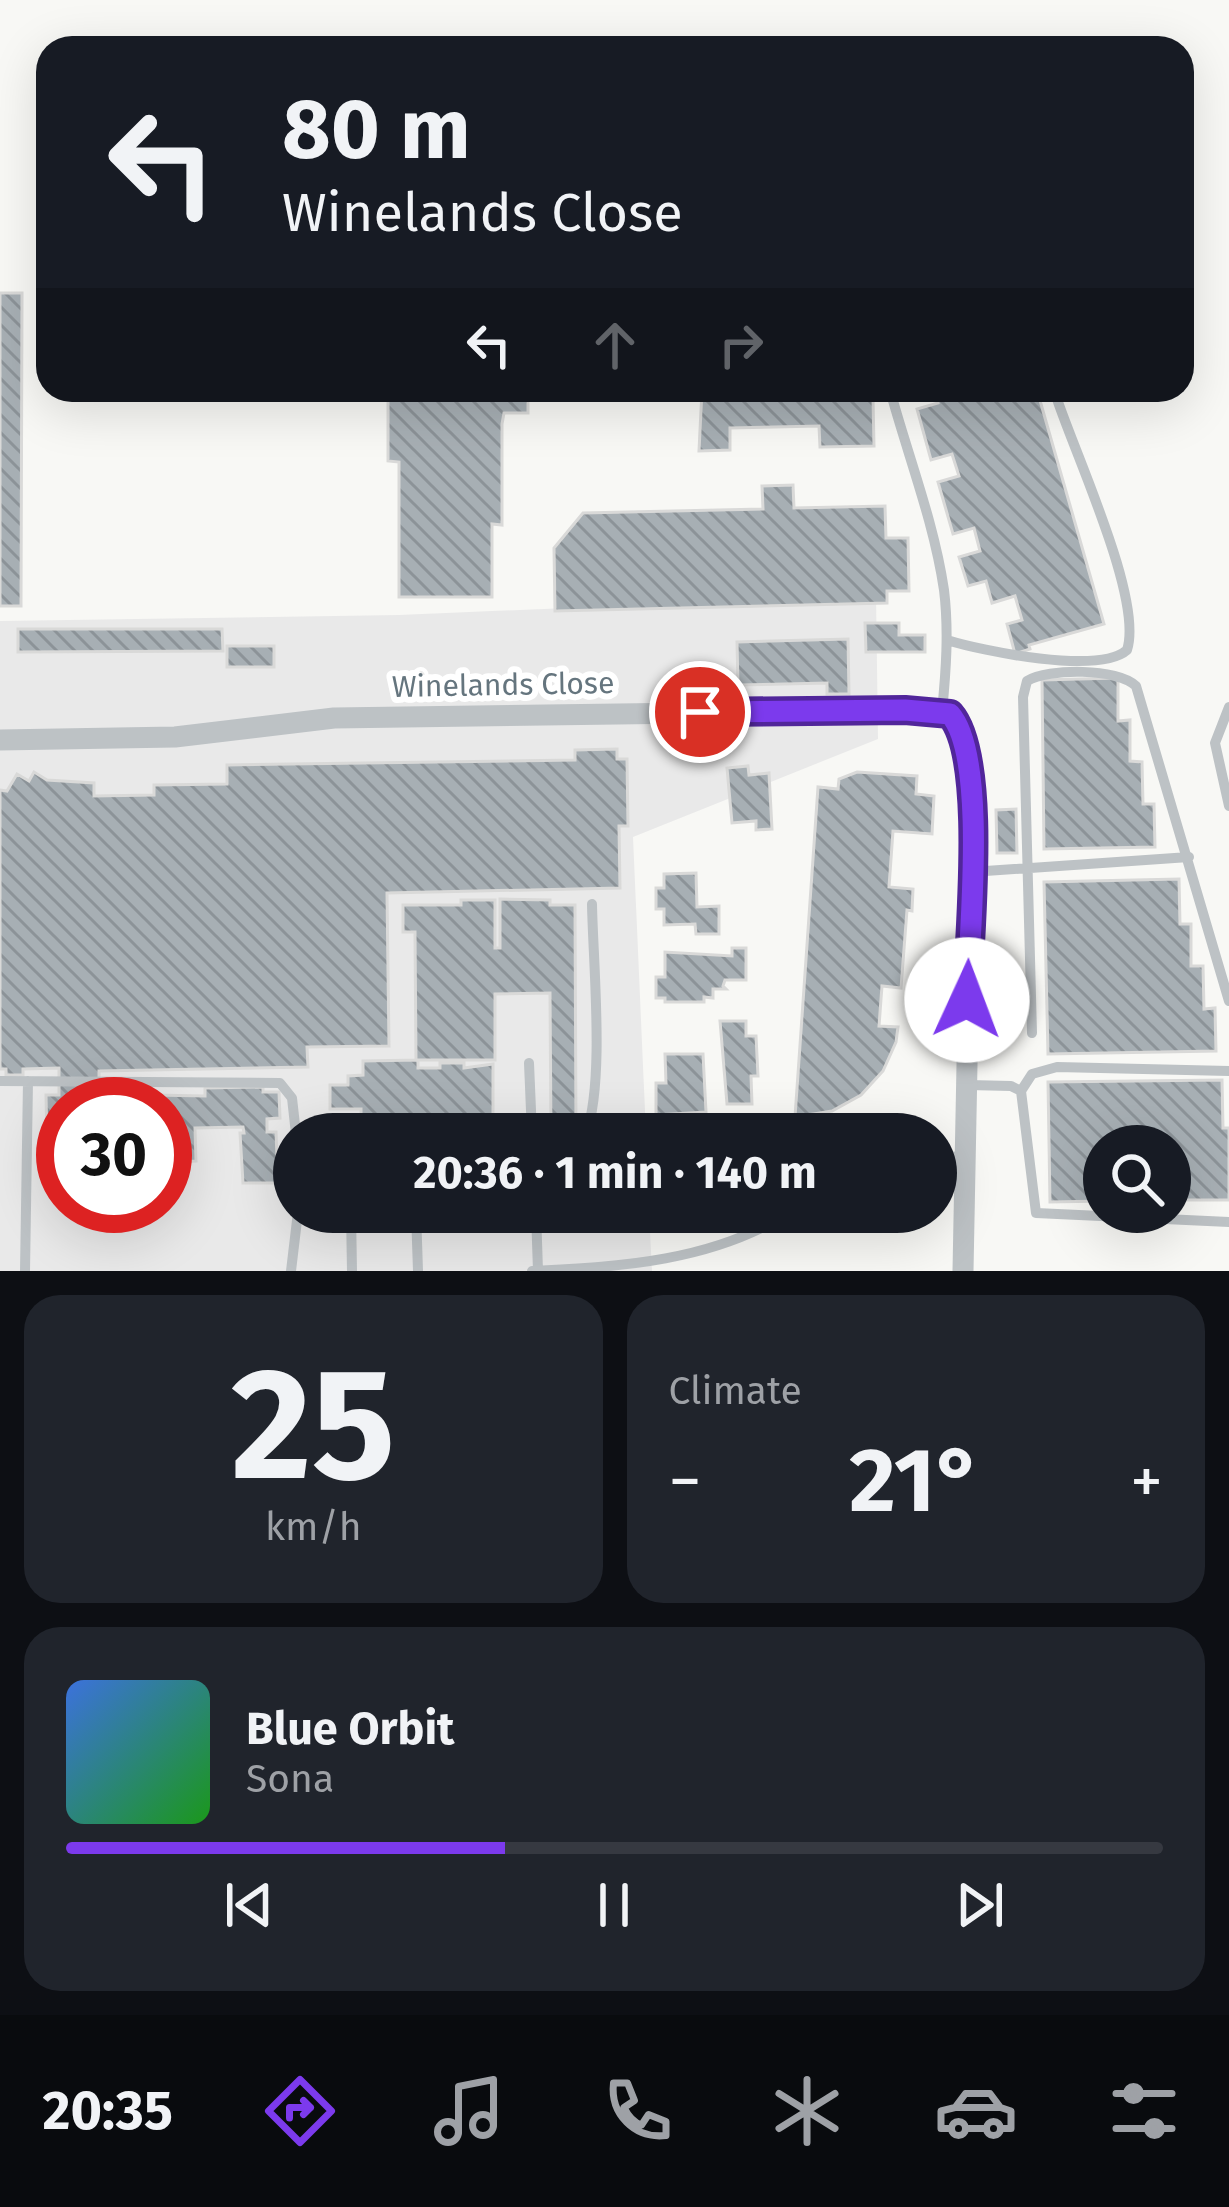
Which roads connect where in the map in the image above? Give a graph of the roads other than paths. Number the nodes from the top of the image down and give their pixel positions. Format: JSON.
{"nodes":[{"id":1,"x":893,"y":402,"type":"edge"},
{"id":2,"x":1059,"y":402,"type":"edge"},
{"id":3,"x":946,"y":640,"type":"junction"},
{"id":4,"x":1229,"y":707,"type":"edge"},
{"id":5,"x":943,"y":712,"type":"junction"},
{"id":6,"x":0,"y":740,"type":"edge"},
{"id":7,"x":1229,"y":806,"type":"edge"},
{"id":8,"x":1189,"y":857,"type":"junction"},
{"id":9,"x":1029,"y":866,"type":"junction"},
{"id":10,"x":970,"y":872,"type":"junction"},
{"id":11,"x":592,"y":904,"type":"dead end"},
{"id":12,"x":1229,"y":1001,"type":"edge"},
{"id":13,"x":1032,"y":1033,"type":"dead end"},
{"id":14,"x":529,"y":1063,"type":"dead end"},
{"id":15,"x":1229,"y":1071,"type":"edge"},
{"id":16,"x":28,"y":1081,"type":"junction"},
{"id":17,"x":0,"y":1082,"type":"edge"},
{"id":18,"x":965,"y":1085,"type":"junction"},
{"id":19,"x":1021,"y":1091,"type":"junction"},
{"id":20,"x":294,"y":1113,"type":"edge"},
{"id":21,"x":531,"y":1113,"type":"edge"},
{"id":22,"x":593,"y":1113,"type":"edge"},
{"id":23,"x":957,"y":1158,"type":"edge"},
{"id":24,"x":963,"y":1159,"type":"junction"},
{"id":25,"x":1229,"y":1222,"type":"edge"},
{"id":26,"x":296,"y":1233,"type":"edge"},
{"id":27,"x":351,"y":1233,"type":"edge"},
{"id":28,"x":417,"y":1233,"type":"edge"},
{"id":29,"x":536,"y":1233,"type":"edge"},
{"id":30,"x":752,"y":1233,"type":"edge"},
{"id":31,"x":26,"y":1271,"type":"edge"},
{"id":32,"x":291,"y":1271,"type":"edge"},
{"id":33,"x":352,"y":1271,"type":"edge"},
{"id":34,"x":418,"y":1271,"type":"edge"},
{"id":35,"x":536,"y":1271,"type":"edge"},
{"id":36,"x":962,"y":1271,"type":"edge"}],
"edges":[{"from":1,"to":3,"type":"lane"},
{"from":2,"to":3,"type":"lane"},
{"from":3,"to":5,"type":"lane"},
{"from":4,"to":7,"type":"lane"},
{"from":5,"to":6,"type":"street","name":"Winelands Close"},
{"from":5,"to":10,"type":"street"},
{"from":8,"to":9,"type":"lane"},
{"from":8,"to":9,"type":"lane"},
{"from":8,"to":12,"type":"lane"},
{"from":9,"to":10,"type":"lane"},
{"from":9,"to":13,"type":"lane"},
{"from":10,"to":18,"type":"street"},
{"from":11,"to":22,"type":"lane"},
{"from":14,"to":21,"type":"lane"},
{"from":15,"to":19,"type":"lane"},
{"from":16,"to":17,"type":"lane"},
{"from":16,"to":20,"type":"lane"},
{"from":16,"to":31,"type":"lane"},
{"from":18,"to":19,"type":"lane"},
{"from":18,"to":24,"type":"street"},
{"from":19,"to":25,"type":"lane"},
{"from":23,"to":24,"type":"lane"},
{"from":24,"to":36,"type":"street"},
{"from":26,"to":32,"type":"lane"},
{"from":27,"to":33,"type":"lane"},
{"from":28,"to":34,"type":"lane"},
{"from":29,"to":35,"type":"lane"},
{"from":30,"to":35,"type":"lane"}]}
